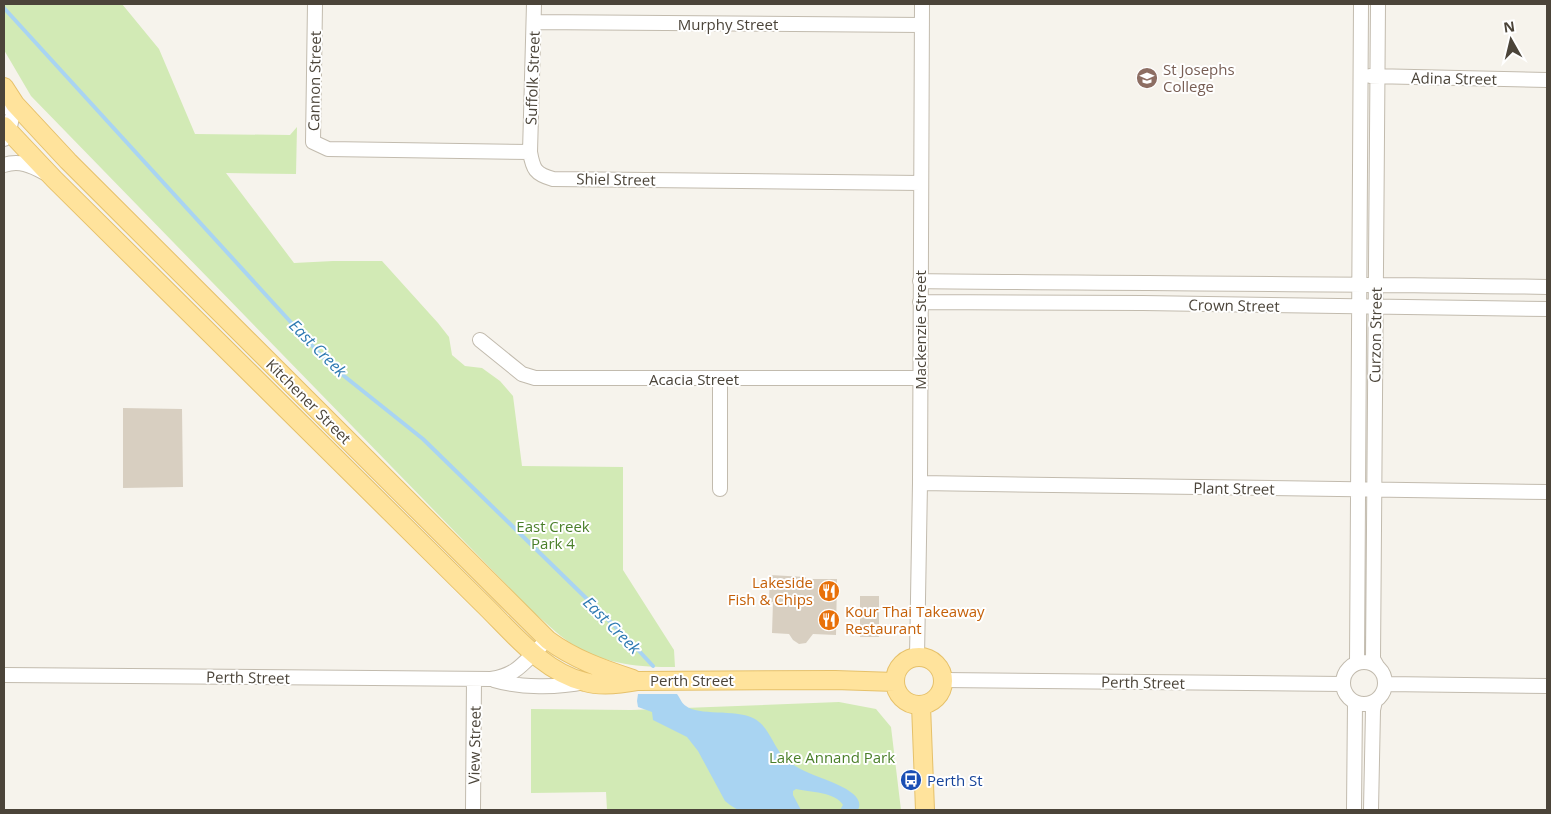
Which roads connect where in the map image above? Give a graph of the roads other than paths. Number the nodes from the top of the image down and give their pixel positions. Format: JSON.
{"nodes":[{"id":1,"x":315,"y":4,"type":"edge"},
{"id":2,"x":534,"y":4,"type":"edge"},
{"id":3,"x":922,"y":4,"type":"edge"},
{"id":4,"x":1362,"y":4,"type":"edge"},
{"id":5,"x":1378,"y":4,"type":"edge"},
{"id":6,"x":534,"y":22,"type":"junction"},
{"id":7,"x":922,"y":25,"type":"junction"},
{"id":8,"x":1361,"y":75,"type":"junction"},
{"id":9,"x":1377,"y":76,"type":"junction"},
{"id":10,"x":1547,"y":80,"type":"edge"},
{"id":11,"x":4,"y":87,"type":"edge"},
{"id":12,"x":10,"y":105,"type":"edge"},
{"id":13,"x":5,"y":132,"type":"edge"},
{"id":14,"x":530,"y":152,"type":"junction"},
{"id":15,"x":4,"y":165,"type":"edge"},
{"id":16,"x":54,"y":178,"type":"junction"},
{"id":17,"x":921,"y":183,"type":"junction"},
{"id":18,"x":164,"y":257,"type":"junction"},
{"id":19,"x":149,"y":272,"type":"junction"},
{"id":20,"x":920,"y":281,"type":"junction"},
{"id":21,"x":1358,"y":284,"type":"junction"},
{"id":22,"x":1376,"y":284,"type":"junction"},
{"id":23,"x":1547,"y":287,"type":"edge"},
{"id":24,"x":920,"y":302,"type":"junction"},
{"id":25,"x":1358,"y":307,"type":"junction"},
{"id":26,"x":1376,"y":308,"type":"junction"},
{"id":27,"x":1547,"y":309,"type":"edge"},
{"id":28,"x":480,"y":340,"type":"dead end"},
{"id":29,"x":920,"y":378,"type":"junction"},
{"id":30,"x":720,"y":379,"type":"junction"},
{"id":31,"x":920,"y":483,"type":"junction"},
{"id":32,"x":720,"y":489,"type":"dead end"},
{"id":33,"x":1373,"y":489,"type":"junction"},
{"id":34,"x":1359,"y":490,"type":"junction"},
{"id":35,"x":1547,"y":492,"type":"edge"},
{"id":36,"x":548,"y":640,"type":"junction"},
{"id":37,"x":534,"y":653,"type":"junction"},
{"id":38,"x":917,"y":657,"type":"junction"},
{"id":39,"x":1357,"y":664,"type":"junction"},
{"id":40,"x":1377,"y":666,"type":"junction"},
{"id":41,"x":4,"y":675,"type":"edge"},
{"id":42,"x":474,"y":679,"type":"junction"},
{"id":43,"x":491,"y":679,"type":"junction"},
{"id":44,"x":944,"y":680,"type":"junction"},
{"id":45,"x":638,"y":681,"type":"junction"},
{"id":46,"x":585,"y":682,"type":"junction"},
{"id":47,"x":895,"y":682,"type":"junction"},
{"id":48,"x":1342,"y":684,"type":"junction"},
{"id":49,"x":1385,"y":684,"type":"junction"},
{"id":50,"x":1547,"y":686,"type":"edge"},
{"id":51,"x":1375,"y":701,"type":"junction"},
{"id":52,"x":1355,"y":702,"type":"junction"},
{"id":53,"x":921,"y":705,"type":"junction"},
{"id":54,"x":473,"y":810,"type":"edge"},
{"id":55,"x":925,"y":810,"type":"edge"},
{"id":56,"x":1354,"y":810,"type":"edge"},
{"id":57,"x":1371,"y":810,"type":"edge"}],
"edges":[{"from":1,"to":14,"type":"street","name":"Cannon Street"},
{"from":2,"to":6,"type":"street","name":"Suffolk Street"},
{"from":3,"to":7,"type":"street","name":"Mackenzie Street"},
{"from":4,"to":8,"type":"street","name":"Curzon Street"},
{"from":5,"to":9,"type":"street","name":"Curzon Street"},
{"from":6,"to":7,"type":"street","name":"Murphy Street"},
{"from":6,"to":14,"type":"street","name":"Suffolk Street"},
{"from":7,"to":17,"type":"street","name":"Mackenzie Street"},
{"from":8,"to":9,"type":"street","name":"Adina Street"},
{"from":8,"to":21,"type":"street","name":"Curzon Street"},
{"from":9,"to":10,"type":"street","name":"Adina Street"},
{"from":9,"to":22,"type":"street","name":"Curzon Street"},
{"from":11,"to":12,"type":"main road","name":"Kitchener Street"},
{"from":12,"to":13,"type":"street"},
{"from":12,"to":18,"type":"main road","name":"Kitchener Street"},
{"from":13,"to":16,"type":"main road","name":"Kitchener Street"},
{"from":14,"to":17,"type":"street","name":"Shiel Street"},
{"from":15,"to":16,"type":"street"},
{"from":16,"to":19,"type":"main road","name":"Kitchener Street"},
{"from":17,"to":20,"type":"street","name":"Mackenzie Street"},
{"from":18,"to":19,"type":"street"},
{"from":18,"to":36,"type":"main road","name":"Kitchener Street"},
{"from":19,"to":37,"type":"main road","name":"Kitchener Street"},
{"from":20,"to":21,"type":"street","name":"Crown Street"},
{"from":20,"to":24,"type":"street","name":"Mackenzie Street"},
{"from":21,"to":22,"type":"street","name":"Crown Street"},
{"from":21,"to":25,"type":"street","name":"Curzon Street"},
{"from":22,"to":23,"type":"street","name":"Crown Street"},
{"from":22,"to":26,"type":"street","name":"Curzon Street"},
{"from":24,"to":25,"type":"street","name":"Crown Street"},
{"from":24,"to":29,"type":"street","name":"Mackenzie Street"},
{"from":25,"to":26,"type":"street","name":"Crown Street"},
{"from":25,"to":34,"type":"street","name":"Curzon Street"},
{"from":26,"to":27,"type":"street","name":"Crown Street"},
{"from":26,"to":33,"type":"street","name":"Curzon Street"},
{"from":28,"to":30,"type":"street","name":"Acacia Street"},
{"from":29,"to":30,"type":"street","name":"Acacia Street"},
{"from":29,"to":31,"type":"street","name":"Mackenzie Street"},
{"from":30,"to":32,"type":"street"},
{"from":31,"to":34,"type":"street","name":"Plant Street"},
{"from":31,"to":38,"type":"street","name":"Mackenzie Street"},
{"from":33,"to":34,"type":"street","name":"Plant Street"},
{"from":33,"to":35,"type":"street","name":"Plant Street"},
{"from":33,"to":40,"type":"street","name":"Curzon Street"},
{"from":34,"to":39,"type":"street","name":"Curzon Street"},
{"from":36,"to":37,"type":"street","name":"Perth Street"},
{"from":36,"to":45,"type":"main road","name":"Kitchener Street"},
{"from":37,"to":43,"type":"street","name":"Perth Street"},
{"from":37,"to":46,"type":"main road","name":"Kitchener Street"},
{"from":38,"to":44,"type":"main road"},
{"from":38,"to":47,"type":"main road"},
{"from":39,"to":40,"type":"street"},
{"from":39,"to":48,"type":"street"},
{"from":40,"to":49,"type":"street"},
{"from":41,"to":42,"type":"street","name":"Perth Street"},
{"from":42,"to":43,"type":"street","name":"Perth Street"},
{"from":42,"to":54,"type":"street","name":"View Street"},
{"from":43,"to":46,"type":"street","name":"Perth Street"},
{"from":44,"to":48,"type":"street","name":"Perth Street"},
{"from":44,"to":53,"type":"main road"},
{"from":45,"to":46,"type":"main road","name":"Perth Street"},
{"from":45,"to":47,"type":"main road","name":"Perth Street"},
{"from":47,"to":53,"type":"main road"},
{"from":48,"to":52,"type":"street"},
{"from":49,"to":50,"type":"street"},
{"from":49,"to":51,"type":"street"},
{"from":51,"to":52,"type":"street"},
{"from":51,"to":57,"type":"street"},
{"from":52,"to":56,"type":"street"},
{"from":53,"to":55,"type":"main road"}]}
